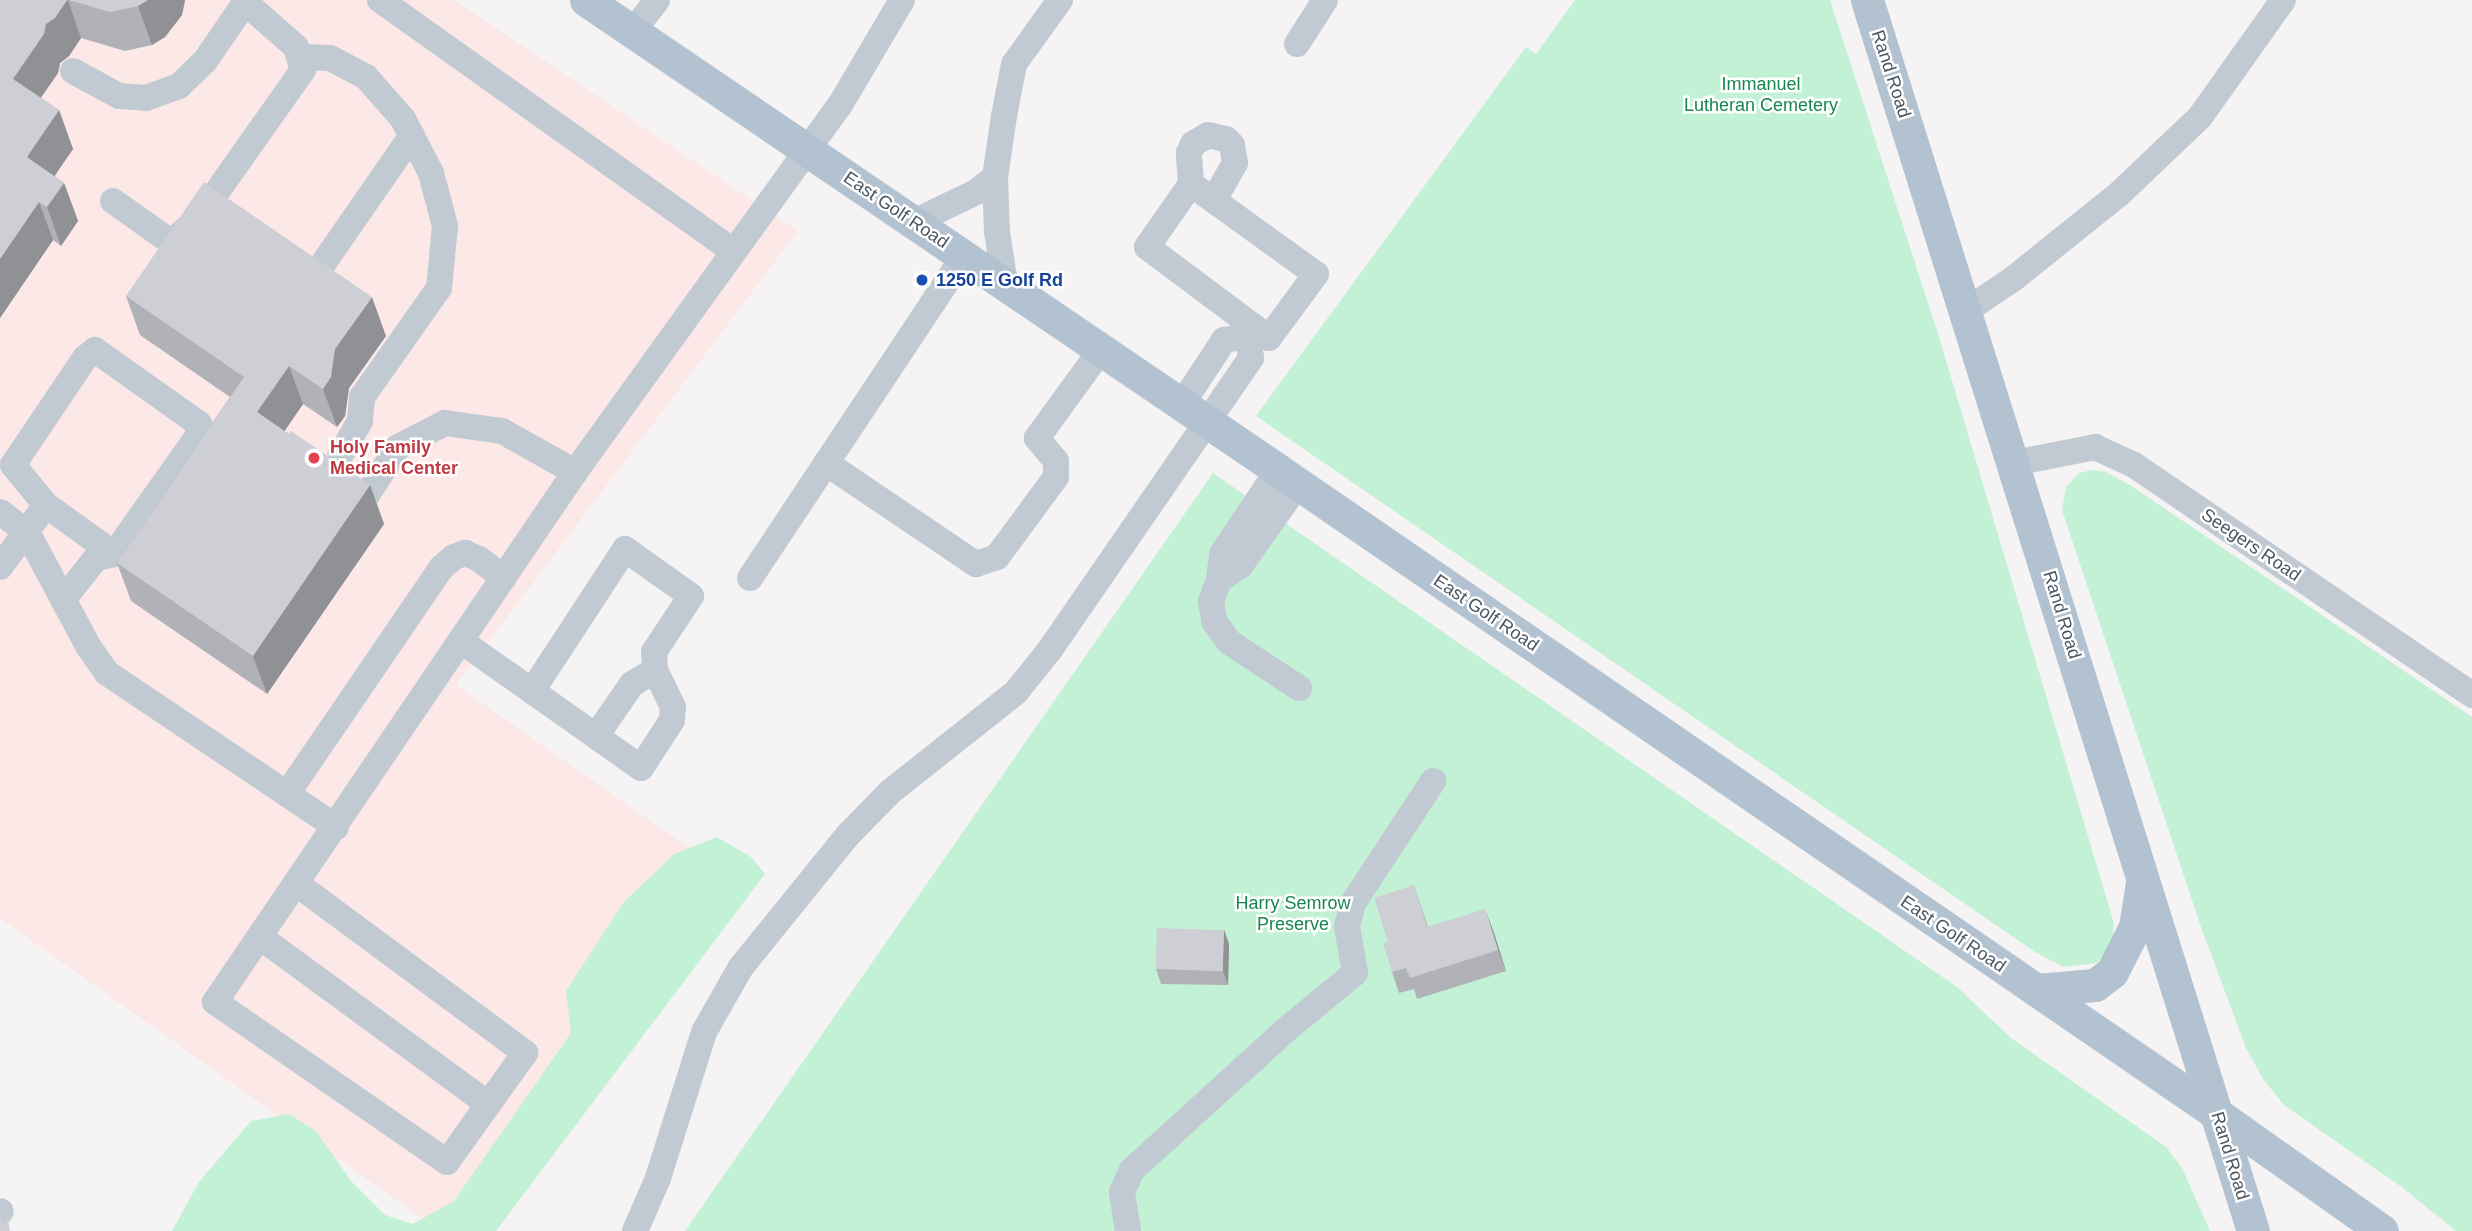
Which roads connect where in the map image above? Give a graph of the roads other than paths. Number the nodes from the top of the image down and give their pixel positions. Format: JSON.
{"nodes":[{"id":1,"x":380,"y":0,"type":"edge"},
{"id":2,"x":586,"y":0,"type":"edge"},
{"id":3,"x":657,"y":0,"type":"edge"},
{"id":4,"x":902,"y":0,"type":"edge"},
{"id":5,"x":1060,"y":0,"type":"edge"},
{"id":6,"x":1325,"y":0,"type":"edge"},
{"id":7,"x":1867,"y":0,"type":"edge"},
{"id":8,"x":2283,"y":0,"type":"edge"},
{"id":9,"x":246,"y":1,"type":"edge"},
{"id":10,"x":633,"y":32,"type":"junction"},
{"id":11,"x":1297,"y":44,"type":"dead end"},
{"id":12,"x":299,"y":57,"type":"junction"},
{"id":13,"x":73,"y":71,"type":"dead end"},
{"id":14,"x":412,"y":135,"type":"junction"},
{"id":15,"x":807,"y":150,"type":"junction"},
{"id":16,"x":995,"y":177,"type":"junction"},
{"id":17,"x":1191,"y":184,"type":"junction"},
{"id":18,"x":1214,"y":200,"type":"junction"},
{"id":19,"x":113,"y":201,"type":"dead end"},
{"id":20,"x":914,"y":222,"type":"junction"},
{"id":21,"x":733,"y":251,"type":"junction"},
{"id":22,"x":964,"y":257,"type":"junction"},
{"id":23,"x":318,"y":271,"type":"edge"},
{"id":24,"x":1005,"y":284,"type":"junction"},
{"id":25,"x":1964,"y":312,"type":"junction"},
{"id":26,"x":1251,"y":331,"type":"junction"},
{"id":27,"x":1101,"y":350,"type":"junction"},
{"id":28,"x":1195,"y":414,"type":"junction"},
{"id":29,"x":340,"y":456,"type":"dead end"},
{"id":30,"x":826,"y":463,"type":"junction"},
{"id":31,"x":2014,"y":463,"type":"junction"},
{"id":32,"x":575,"y":472,"type":"junction"},
{"id":33,"x":1288,"y":477,"type":"junction"},
{"id":34,"x":367,"y":495,"type":"edge"},
{"id":35,"x":46,"y":505,"type":"junction"},
{"id":36,"x":0,"y":512,"type":"edge"},
{"id":37,"x":27,"y":532,"type":"junction"},
{"id":38,"x":114,"y":554,"type":"junction"},
{"id":39,"x":0,"y":567,"type":"edge"},
{"id":40,"x":504,"y":578,"type":"junction"},
{"id":41,"x":750,"y":578,"type":"dead end"},
{"id":42,"x":64,"y":600,"type":"junction"},
{"id":43,"x":461,"y":641,"type":"junction"},
{"id":44,"x":655,"y":670,"type":"junction"},
{"id":45,"x":1299,"y":688,"type":"dead end"},
{"id":46,"x":532,"y":691,"type":"junction"},
{"id":47,"x":2472,"y":695,"type":"edge"},
{"id":48,"x":596,"y":736,"type":"junction"},
{"id":49,"x":1433,"y":780,"type":"dead end"},
{"id":50,"x":287,"y":794,"type":"junction"},
{"id":51,"x":336,"y":827,"type":"junction"},
{"id":52,"x":2143,"y":877,"type":"junction"},
{"id":53,"x":297,"y":884,"type":"junction"},
{"id":54,"x":260,"y":937,"type":"junction"},
{"id":55,"x":2036,"y":990,"type":"junction"},
{"id":56,"x":488,"y":1104,"type":"junction"},
{"id":57,"x":2217,"y":1114,"type":"junction"},
{"id":58,"x":635,"y":1231,"type":"edge"},
{"id":59,"x":1128,"y":1231,"type":"edge"},
{"id":60,"x":2253,"y":1231,"type":"edge"},
{"id":61,"x":2382,"y":1231,"type":"edge"}],
"edges":[{"from":1,"to":21,"type":"street"},
{"from":2,"to":10,"type":"main road","name":"East Golf Road"},
{"from":3,"to":10,"type":"street"},
{"from":4,"to":15,"type":"street"},
{"from":5,"to":16,"type":"street"},
{"from":6,"to":11,"type":"street"},
{"from":7,"to":25,"type":"main road","name":"Rand Road"},
{"from":8,"to":25,"type":"street"},
{"from":9,"to":12,"type":"street"},
{"from":9,"to":13,"type":"street"},
{"from":10,"to":15,"type":"main road","name":"East Golf Road"},
{"from":12,"to":14,"type":"street"},
{"from":12,"to":19,"type":"street"},
{"from":14,"to":23,"type":"street"},
{"from":14,"to":29,"type":"street"},
{"from":15,"to":20,"type":"main road","name":"East Golf Road"},
{"from":15,"to":21,"type":"street"},
{"from":16,"to":20,"type":"street"},
{"from":16,"to":24,"type":"street"},
{"from":17,"to":18,"type":"street"},
{"from":17,"to":18,"type":"street"},
{"from":17,"to":26,"type":"street"},
{"from":18,"to":26,"type":"street"},
{"from":20,"to":22,"type":"main road","name":"East Golf Road"},
{"from":21,"to":32,"type":"street"},
{"from":22,"to":24,"type":"main road","name":"East Golf Road"},
{"from":22,"to":30,"type":"street"},
{"from":24,"to":27,"type":"main road","name":"East Golf Road"},
{"from":25,"to":31,"type":"main road","name":"Rand Road"},
{"from":26,"to":28,"type":"street"},
{"from":27,"to":28,"type":"main road","name":"East Golf Road"},
{"from":27,"to":30,"type":"street"},
{"from":28,"to":33,"type":"main road","name":"East Golf Road"},
{"from":28,"to":58,"type":"street"},
{"from":30,"to":41,"type":"street"},
{"from":31,"to":47,"type":"street","name":"Seegers Road"},
{"from":31,"to":52,"type":"main road","name":"Rand Road"},
{"from":32,"to":34,"type":"street"},
{"from":32,"to":40,"type":"street"},
{"from":33,"to":45,"type":"street"},
{"from":33,"to":55,"type":"main road","name":"East Golf Road"},
{"from":35,"to":37,"type":"street"},
{"from":35,"to":38,"type":"street"},
{"from":35,"to":38,"type":"street"},
{"from":36,"to":37,"type":"street"},
{"from":37,"to":39,"type":"street"},
{"from":37,"to":42,"type":"street"},
{"from":38,"to":42,"type":"street"},
{"from":40,"to":43,"type":"street"},
{"from":40,"to":50,"type":"street"},
{"from":42,"to":50,"type":"street"},
{"from":43,"to":46,"type":"street"},
{"from":43,"to":51,"type":"street"},
{"from":44,"to":46,"type":"street"},
{"from":44,"to":48,"type":"street"},
{"from":44,"to":48,"type":"street"},
{"from":46,"to":48,"type":"street"},
{"from":49,"to":59,"type":"street"},
{"from":50,"to":51,"type":"street"},
{"from":51,"to":53,"type":"street"},
{"from":52,"to":55,"type":"main road"},
{"from":52,"to":57,"type":"main road","name":"Rand Road"},
{"from":53,"to":54,"type":"street"},
{"from":53,"to":56,"type":"street"},
{"from":54,"to":56,"type":"street"},
{"from":54,"to":56,"type":"street"},
{"from":55,"to":57,"type":"main road","name":"East Golf Road"},
{"from":57,"to":60,"type":"main road","name":"Rand Road"},
{"from":57,"to":61,"type":"main road","name":"East Golf Road"}]}
